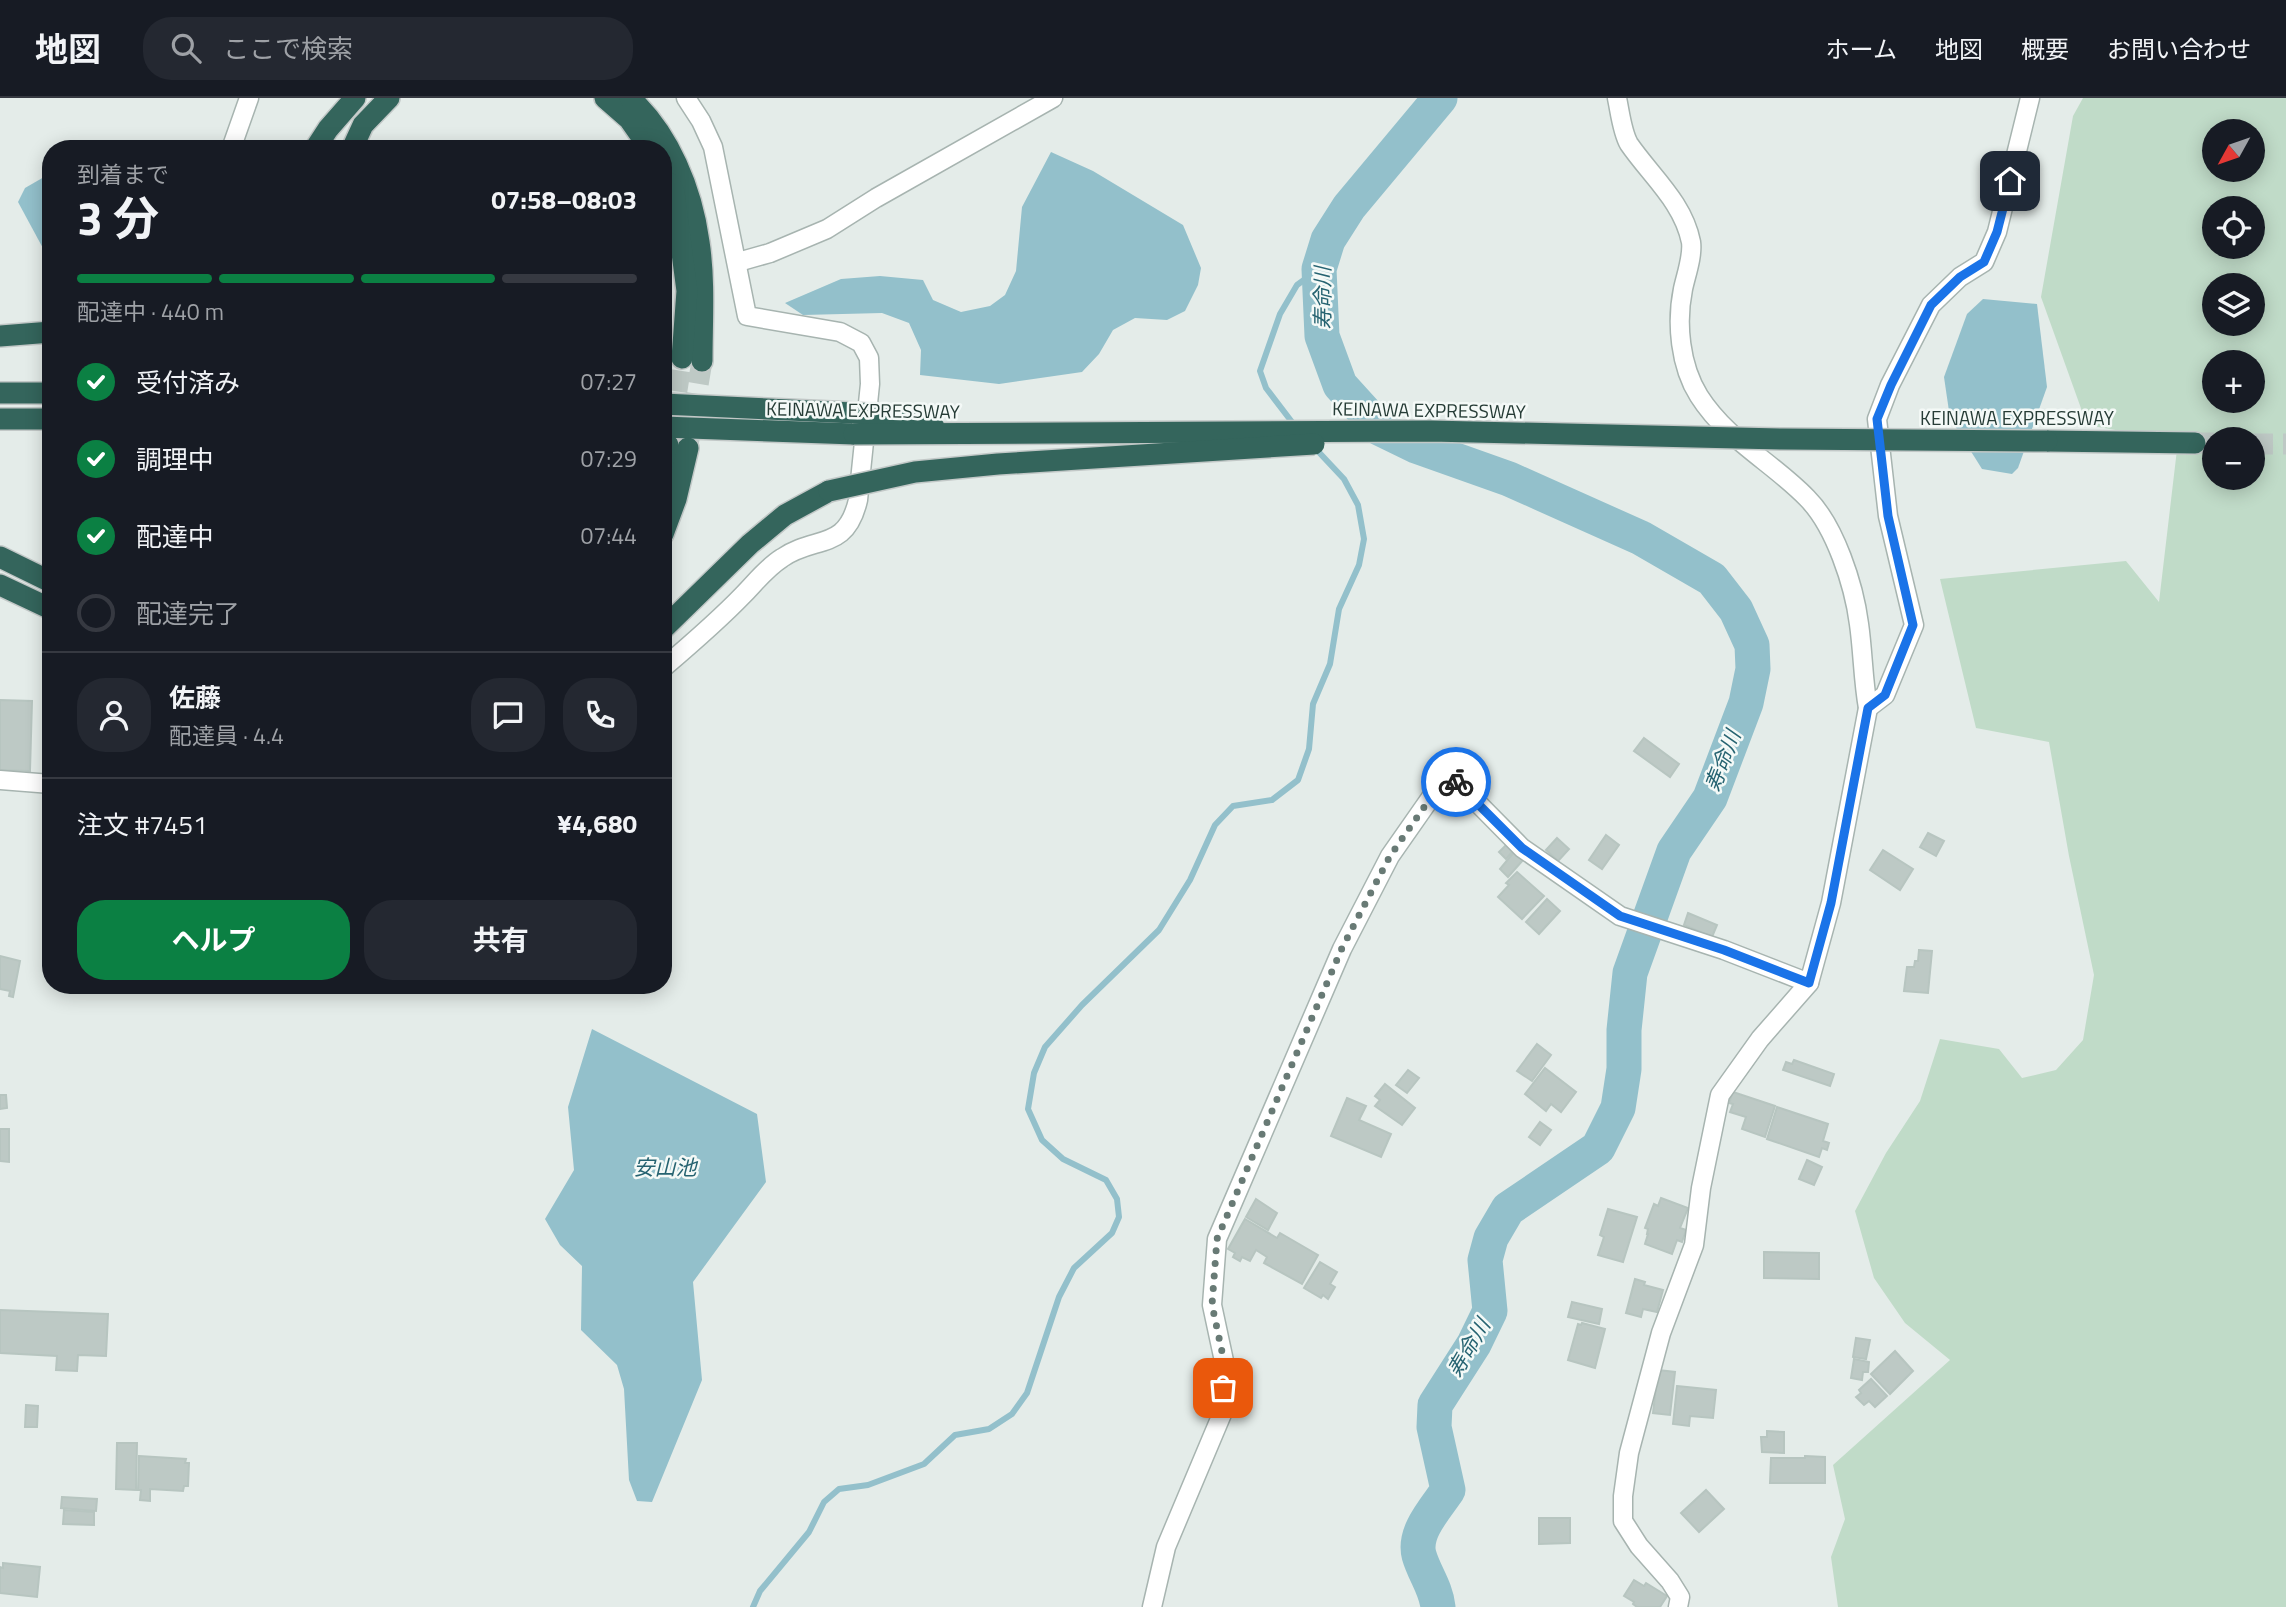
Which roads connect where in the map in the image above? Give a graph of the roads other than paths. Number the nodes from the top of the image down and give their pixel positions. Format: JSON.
{"nodes":[{"id":1,"x":249,"y":98,"type":"edge"},
{"id":2,"x":355,"y":98,"type":"edge"},
{"id":3,"x":389,"y":98,"type":"edge"},
{"id":4,"x":605,"y":98,"type":"edge"},
{"id":5,"x":630,"y":98,"type":"edge"},
{"id":6,"x":686,"y":98,"type":"edge"},
{"id":7,"x":1053,"y":98,"type":"edge"},
{"id":8,"x":1617,"y":98,"type":"edge"},
{"id":9,"x":2031,"y":98,"type":"edge"},
{"id":10,"x":234,"y":140,"type":"edge"},
{"id":11,"x":321,"y":140,"type":"edge"},
{"id":12,"x":356,"y":140,"type":"edge"},
{"id":13,"x":644,"y":140,"type":"edge"},
{"id":14,"x":663,"y":140,"type":"edge"},
{"id":15,"x":672,"y":156,"type":"edge"},
{"id":16,"x":672,"y":188,"type":"edge"},
{"id":17,"x":738,"y":261,"type":"junction"},
{"id":18,"x":42,"y":333,"type":"edge"},
{"id":19,"x":0,"y":336,"type":"edge"},
{"id":20,"x":0,"y":393,"type":"edge"},
{"id":21,"x":42,"y":393,"type":"edge"},
{"id":22,"x":672,"y":405,"type":"edge"},
{"id":23,"x":0,"y":419,"type":"edge"},
{"id":24,"x":42,"y":419,"type":"edge"},
{"id":25,"x":853,"y":424,"type":"junction"},
{"id":26,"x":1430,"y":431,"type":"junction"},
{"id":27,"x":673,"y":440,"type":"edge"},
{"id":28,"x":2195,"y":443,"type":"tunnel mouth"},
{"id":29,"x":672,"y":510,"type":"edge"},
{"id":30,"x":0,"y":558,"type":"edge"},
{"id":31,"x":42,"y":578,"type":"edge"},
{"id":32,"x":0,"y":585,"type":"edge"},
{"id":33,"x":42,"y":605,"type":"edge"},
{"id":34,"x":672,"y":620,"type":"edge"},
{"id":35,"x":672,"y":660,"type":"edge"},
{"id":36,"x":1868,"y":708,"type":"junction"},
{"id":37,"x":0,"y":780,"type":"edge"},
{"id":38,"x":42,"y":783,"type":"edge"},
{"id":39,"x":1809,"y":983,"type":"junction"},
{"id":40,"x":1152,"y":1607,"type":"edge"},
{"id":41,"x":1678,"y":1607,"type":"edge"}],
"edges":[{"from":1,"to":10,"type":"street"},
{"from":2,"to":11,"type":"highway"},
{"from":3,"to":12,"type":"highway"},
{"from":4,"to":13,"type":"highway"},
{"from":5,"to":14,"type":"highway"},
{"from":6,"to":17,"type":"street"},
{"from":7,"to":17,"type":"street"},
{"from":8,"to":36,"type":"street"},
{"from":9,"to":36,"type":"street"},
{"from":15,"to":16,"type":"highway"},
{"from":17,"to":35,"type":"street"},
{"from":18,"to":19,"type":"highway"},
{"from":20,"to":21,"type":"highway"},
{"from":22,"to":25,"type":"highway"},
{"from":23,"to":24,"type":"highway"},
{"from":25,"to":26,"type":"highway","name":"KEINAWA EXPRESSWAY","bridge":true},
{"from":25,"to":27,"type":"highway","name":"KEINAWA EXPRESSWAY"},
{"from":26,"to":28,"type":"highway","name":"KEINAWA EXPRESSWAY","bridge":true},
{"from":26,"to":34,"type":"highway","bridge":true},
{"from":27,"to":29,"type":"highway"},
{"from":30,"to":31,"type":"highway"},
{"from":32,"to":33,"type":"highway"},
{"from":36,"to":39,"type":"street"},
{"from":37,"to":38,"type":"street"},
{"from":39,"to":40,"type":"street"},
{"from":39,"to":41,"type":"street"}]}
